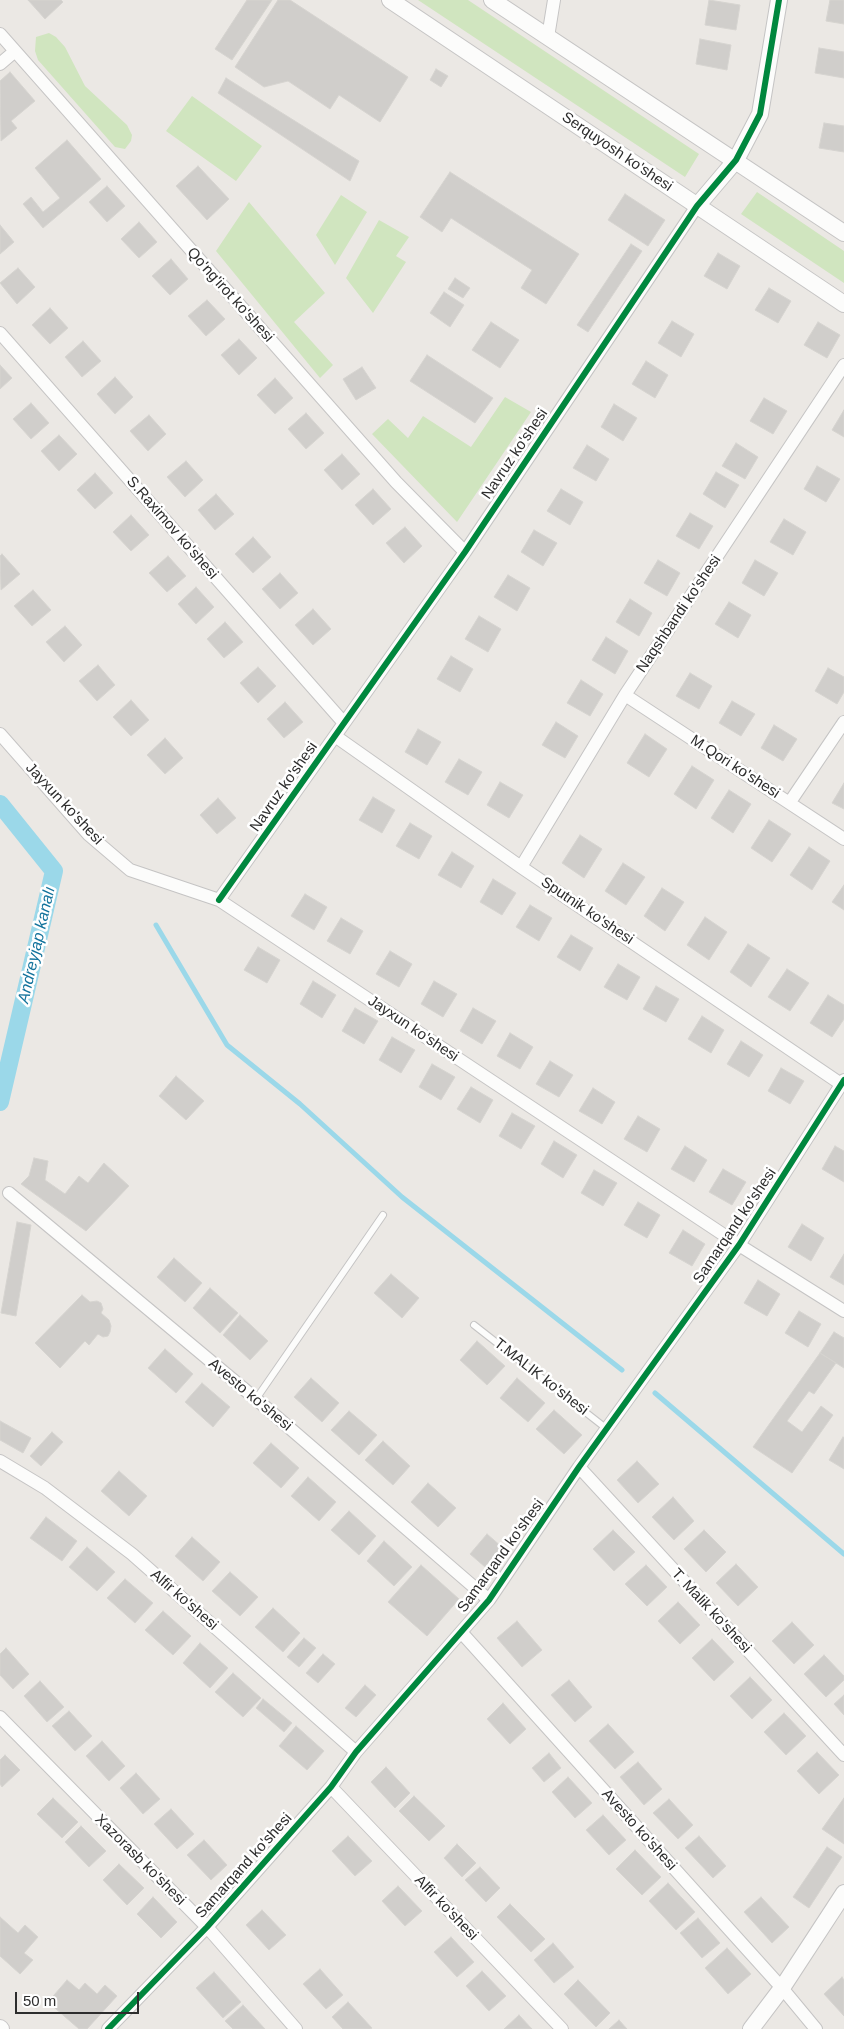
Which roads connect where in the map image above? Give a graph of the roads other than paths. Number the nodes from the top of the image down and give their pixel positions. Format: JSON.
{"nodes":[{"id":1,"x":390,"y":0,"type":"edge"},
{"id":2,"x":492,"y":0,"type":"edge"},
{"id":3,"x":554,"y":0,"type":"edge"},
{"id":4,"x":779,"y":0,"type":"edge"},
{"id":5,"x":0,"y":34,"type":"edge"},
{"id":6,"x":548,"y":37,"type":"junction"},
{"id":7,"x":14,"y":52,"type":"junction"},
{"id":8,"x":0,"y":64,"type":"edge"},
{"id":9,"x":736,"y":160,"type":"junction"},
{"id":10,"x":697,"y":206,"type":"junction"},
{"id":11,"x":844,"y":233,"type":"edge"},
{"id":12,"x":844,"y":304,"type":"edge"},
{"id":13,"x":0,"y":333,"type":"edge"},
{"id":14,"x":844,"y":365,"type":"edge"},
{"id":15,"x":465,"y":552,"type":"junction"},
{"id":16,"x":625,"y":695,"type":"junction"},
{"id":17,"x":844,"y":722,"type":"edge"},
{"id":18,"x":344,"y":723,"type":"junction"},
{"id":19,"x":0,"y":734,"type":"edge"},
{"id":20,"x":335,"y":736,"type":"junction"},
{"id":21,"x":790,"y":802,"type":"junction"},
{"id":22,"x":844,"y":839,"type":"edge"},
{"id":23,"x":522,"y":867,"type":"junction"},
{"id":24,"x":220,"y":900,"type":"junction"},
{"id":25,"x":843,"y":1082,"type":"edge"},
{"id":26,"x":9,"y":1193,"type":"dead end"},
{"id":27,"x":383,"y":1215,"type":"dead end"},
{"id":28,"x":739,"y":1245,"type":"junction"},
{"id":29,"x":844,"y":1312,"type":"edge"},
{"id":30,"x":474,"y":1325,"type":"dead end"},
{"id":31,"x":256,"y":1398,"type":"junction"},
{"id":32,"x":607,"y":1429,"type":"junction"},
{"id":33,"x":0,"y":1461,"type":"edge"},
{"id":34,"x":579,"y":1467,"type":"junction"},
{"id":35,"x":489,"y":1600,"type":"junction"},
{"id":36,"x":461,"y":1632,"type":"junction"},
{"id":37,"x":0,"y":1717,"type":"edge"},
{"id":38,"x":356,"y":1752,"type":"junction"},
{"id":39,"x":844,"y":1755,"type":"edge"},
{"id":40,"x":331,"y":1787,"type":"junction"},
{"id":41,"x":844,"y":1893,"type":"edge"},
{"id":42,"x":207,"y":1927,"type":"junction"},
{"id":43,"x":782,"y":1988,"type":"junction"},
{"id":44,"x":108,"y":2029,"type":"edge"},
{"id":45,"x":296,"y":2029,"type":"edge"},
{"id":46,"x":562,"y":2029,"type":"edge"},
{"id":47,"x":751,"y":2029,"type":"edge"},
{"id":48,"x":816,"y":2029,"type":"edge"}],
"edges":[{"from":1,"to":10,"type":"street","name":"Serquyosh ko'shesi"},
{"from":2,"to":6,"type":"street"},
{"from":3,"to":6,"type":"street"},
{"from":4,"to":9,"type":"street","name":"Navruz ko'shesi"},
{"from":5,"to":7,"type":"street","name":"Qo'ng'irot ko'shesi"},
{"from":6,"to":9,"type":"street"},
{"from":7,"to":8,"type":"street"},
{"from":7,"to":15,"type":"street","name":"Qo'ng'irot ko'shesi"},
{"from":9,"to":10,"type":"street","name":"Navruz ko'shesi"},
{"from":9,"to":11,"type":"street"},
{"from":10,"to":12,"type":"street","name":"Serquyosh ko'shesi"},
{"from":10,"to":15,"type":"street","name":"Navruz ko'shesi"},
{"from":13,"to":18,"type":"street","name":"S.Raximov ko'shesi"},
{"from":14,"to":16,"type":"street","name":"Naqshbandi ko'shesi"},
{"from":15,"to":18,"type":"street","name":"Navruz ko'shesi"},
{"from":16,"to":21,"type":"street","name":"M.Qori ko'shesi"},
{"from":16,"to":23,"type":"street","name":"Naqshbandi ko'shesi"},
{"from":17,"to":21,"type":"street"},
{"from":18,"to":20,"type":"street","name":"Navruz ko'shesi"},
{"from":19,"to":24,"type":"street","name":"Jayxun ko'shesi"},
{"from":20,"to":23,"type":"street","name":"Sputnik ko'shesi"},
{"from":20,"to":24,"type":"street","name":"Navruz ko'shesi"},
{"from":21,"to":22,"type":"street","name":"M.Qori ko'shesi"},
{"from":23,"to":25,"type":"street","name":"Sputnik ko'shesi"},
{"from":24,"to":28,"type":"street","name":"Jayxun ko'shesi"},
{"from":25,"to":28,"type":"street","name":"Samarqand ko'shesi"},
{"from":26,"to":31,"type":"street","name":"Avesto ko'shesi"},
{"from":27,"to":31,"type":"lane"},
{"from":28,"to":29,"type":"street","name":"Jayxun ko'shesi"},
{"from":28,"to":32,"type":"street","name":"Samarqand ko'shesi"},
{"from":30,"to":32,"type":"lane","name":"T.MALIK ko'shesi"},
{"from":31,"to":35,"type":"street","name":"Avesto ko'shesi"},
{"from":32,"to":34,"type":"street","name":"Samarqand ko'shesi"},
{"from":33,"to":38,"type":"street","name":"Alfir ko'shesi"},
{"from":34,"to":35,"type":"street","name":"Samarqand ko'shesi"},
{"from":34,"to":39,"type":"street","name":"T. Malik ko'shesi"},
{"from":35,"to":36,"type":"street","name":"Samarqand ko'shesi"},
{"from":36,"to":38,"type":"street","name":"Samarqand ko'shesi"},
{"from":36,"to":43,"type":"street","name":"Avesto ko'shesi"},
{"from":37,"to":42,"type":"street","name":"Xazorasb ko'shesi"},
{"from":38,"to":40,"type":"street","name":"Samarqand ko'shesi"},
{"from":40,"to":42,"type":"street","name":"Samarqand ko'shesi"},
{"from":40,"to":46,"type":"street","name":"Alfir ko'shesi"},
{"from":41,"to":43,"type":"street"},
{"from":42,"to":44,"type":"street","name":"Samarqand ko'shesi"},
{"from":42,"to":45,"type":"street","name":"Xazorasb ko'shesi"},
{"from":43,"to":47,"type":"street"},
{"from":43,"to":48,"type":"street","name":"Avesto ko'shesi"}]}
